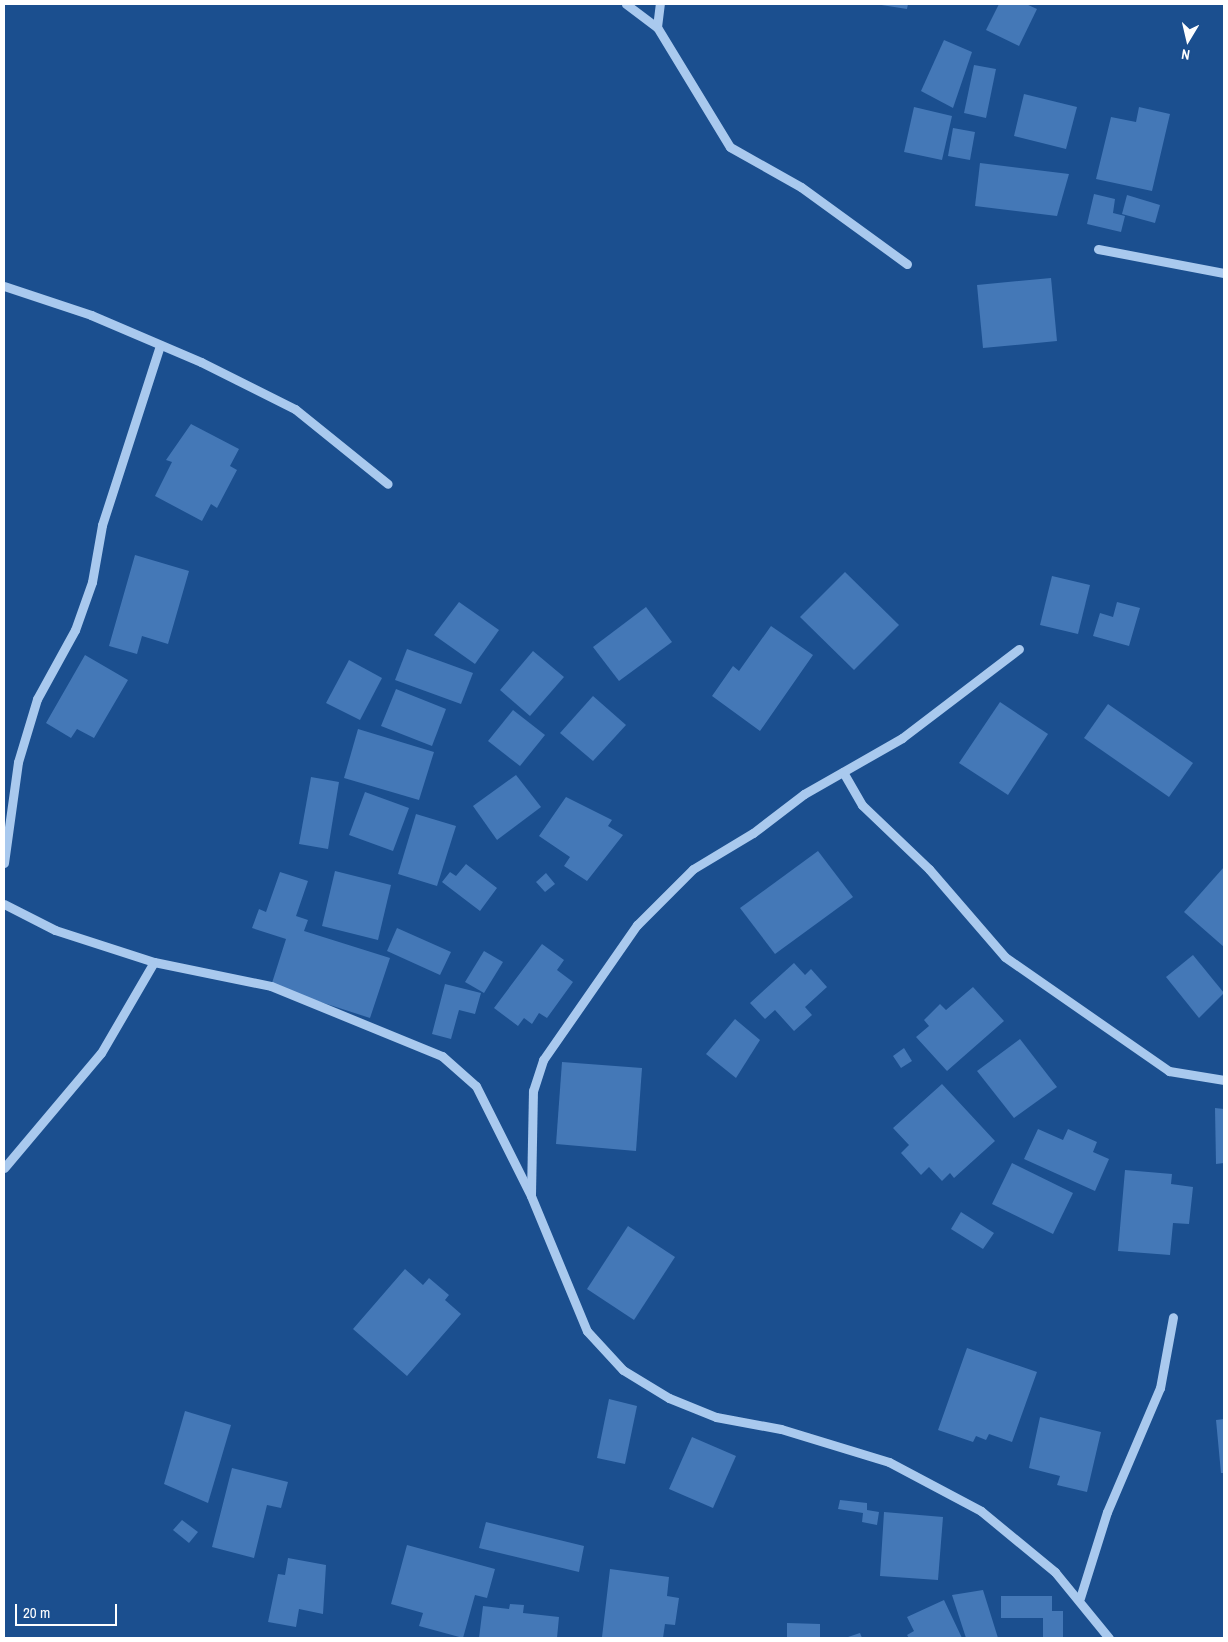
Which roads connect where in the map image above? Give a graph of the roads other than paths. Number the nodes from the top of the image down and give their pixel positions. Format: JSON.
{"nodes":[{"id":1,"x":626,"y":4,"type":"edge"},
{"id":2,"x":660,"y":4,"type":"edge"},
{"id":3,"x":657,"y":27,"type":"junction"},
{"id":4,"x":1098,"y":249,"type":"dead end"},
{"id":5,"x":907,"y":264,"type":"dead end"},
{"id":6,"x":1224,"y":273,"type":"edge"},
{"id":7,"x":4,"y":286,"type":"edge"},
{"id":8,"x":160,"y":345,"type":"junction"},
{"id":9,"x":388,"y":484,"type":"dead end"},
{"id":10,"x":1019,"y":649,"type":"dead end"},
{"id":11,"x":843,"y":772,"type":"junction"},
{"id":12,"x":4,"y":863,"type":"edge"},
{"id":13,"x":4,"y":904,"type":"edge"},
{"id":14,"x":154,"y":962,"type":"junction"},
{"id":15,"x":1224,"y":1080,"type":"edge"},
{"id":16,"x":4,"y":1168,"type":"edge"},
{"id":17,"x":531,"y":1196,"type":"junction"},
{"id":18,"x":1173,"y":1317,"type":"dead end"},
{"id":19,"x":1080,"y":1598,"type":"junction"},
{"id":20,"x":1109,"y":1638,"type":"edge"}],
"edges":[{"from":1,"to":3,"type":"street"},
{"from":2,"to":3,"type":"street"},
{"from":3,"to":5,"type":"street"},
{"from":4,"to":6,"type":"street"},
{"from":7,"to":8,"type":"street"},
{"from":8,"to":9,"type":"street"},
{"from":8,"to":12,"type":"street"},
{"from":10,"to":11,"type":"street"},
{"from":11,"to":15,"type":"street"},
{"from":11,"to":17,"type":"street"},
{"from":13,"to":14,"type":"street"},
{"from":14,"to":16,"type":"street"},
{"from":14,"to":17,"type":"street"},
{"from":17,"to":19,"type":"street"},
{"from":18,"to":19,"type":"street"},
{"from":19,"to":20,"type":"street"}]}
